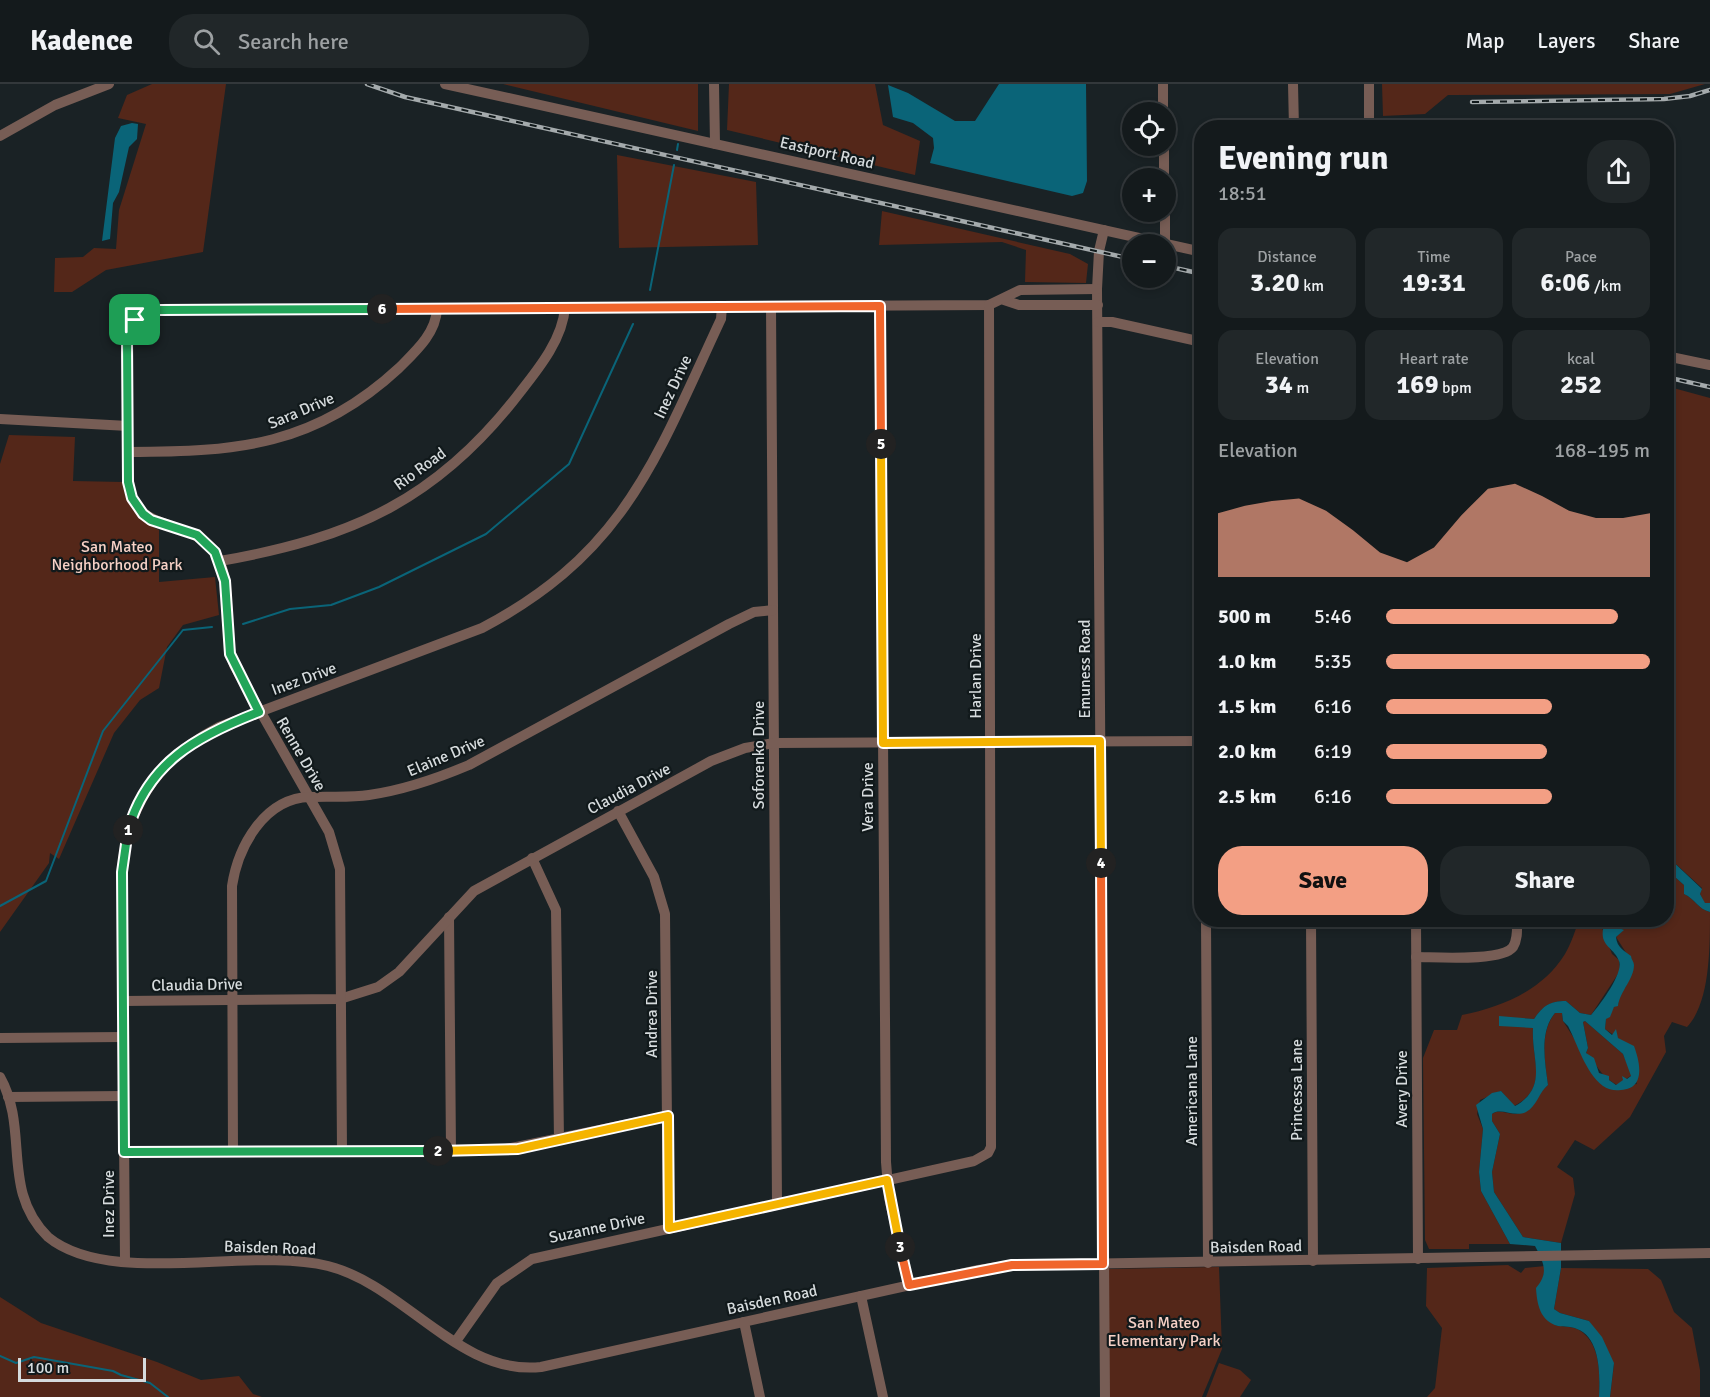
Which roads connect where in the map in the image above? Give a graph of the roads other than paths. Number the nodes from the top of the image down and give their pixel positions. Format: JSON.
{"nodes":[{"id":1,"x":109,"y":84,"type":"edge"},
{"id":2,"x":445,"y":84,"type":"edge"},
{"id":3,"x":714,"y":84,"type":"edge"},
{"id":4,"x":1162,"y":84,"type":"edge"},
{"id":5,"x":1293,"y":84,"type":"edge"},
{"id":6,"x":1369,"y":84,"type":"edge"},
{"id":7,"x":1163,"y":102,"type":"edge"},
{"id":8,"x":1294,"y":120,"type":"edge"},
{"id":9,"x":1369,"y":120,"type":"edge"},
{"id":10,"x":0,"y":136,"type":"edge"},
{"id":11,"x":715,"y":144,"type":"junction"},
{"id":12,"x":1104,"y":230,"type":"junction"},
{"id":13,"x":1123,"y":234,"type":"edge"},
{"id":14,"x":1176,"y":246,"type":"edge"},
{"id":15,"x":1194,"y":250,"type":"edge"},
{"id":16,"x":1097,"y":289,"type":"junction"},
{"id":17,"x":1004,"y":300,"type":"junction"},
{"id":18,"x":989,"y":305,"type":"junction"},
{"id":19,"x":1098,"y":305,"type":"junction"},
{"id":20,"x":722,"y":306,"type":"junction"},
{"id":21,"x":771,"y":306,"type":"junction"},
{"id":22,"x":880,"y":306,"type":"junction"},
{"id":23,"x":565,"y":308,"type":"junction"},
{"id":24,"x":437,"y":309,"type":"junction"},
{"id":25,"x":1098,"y":322,"type":"junction"},
{"id":26,"x":1194,"y":340,"type":"edge"},
{"id":27,"x":1674,"y":358,"type":"edge"},
{"id":28,"x":1710,"y":366,"type":"edge"},
{"id":29,"x":0,"y":419,"type":"edge"},
{"id":30,"x":128,"y":426,"type":"junction"},
{"id":31,"x":128,"y":452,"type":"junction"},
{"id":32,"x":220,"y":561,"type":"junction"},
{"id":33,"x":773,"y":610,"type":"junction"},
{"id":34,"x":259,"y":712,"type":"junction"},
{"id":35,"x":1100,"y":741,"type":"junction"},
{"id":36,"x":1194,"y":741,"type":"edge"},
{"id":37,"x":991,"y":742,"type":"junction"},
{"id":38,"x":774,"y":743,"type":"junction"},
{"id":39,"x":883,"y":743,"type":"junction"},
{"id":40,"x":308,"y":797,"type":"junction"},
{"id":41,"x":618,"y":812,"type":"junction"},
{"id":42,"x":532,"y":858,"type":"junction"},
{"id":43,"x":448,"y":917,"type":"junction"},
{"id":44,"x":1206,"y":927,"type":"edge"},
{"id":45,"x":1311,"y":927,"type":"edge"},
{"id":46,"x":1416,"y":927,"type":"edge"},
{"id":47,"x":1517,"y":927,"type":"edge"},
{"id":48,"x":1416,"y":957,"type":"junction"},
{"id":49,"x":340,"y":999,"type":"junction"},
{"id":50,"x":232,"y":1000,"type":"junction"},
{"id":51,"x":123,"y":1001,"type":"junction"},
{"id":52,"x":123,"y":1037,"type":"junction"},
{"id":53,"x":0,"y":1038,"type":"edge"},
{"id":54,"x":0,"y":1077,"type":"edge"},
{"id":55,"x":124,"y":1096,"type":"junction"},
{"id":56,"x":8,"y":1097,"type":"junction"},
{"id":57,"x":668,"y":1116,"type":"junction"},
{"id":58,"x":560,"y":1140,"type":"junction"},
{"id":59,"x":342,"y":1151,"type":"junction"},
{"id":60,"x":451,"y":1151,"type":"junction"},
{"id":61,"x":124,"y":1152,"type":"junction"},
{"id":62,"x":233,"y":1152,"type":"junction"},
{"id":63,"x":988,"y":1153,"type":"joint"},
{"id":64,"x":887,"y":1180,"type":"junction"},
{"id":65,"x":777,"y":1204,"type":"junction"},
{"id":66,"x":669,"y":1228,"type":"junction"},
{"id":67,"x":1710,"y":1253,"type":"edge"},
{"id":68,"x":1418,"y":1259,"type":"junction"},
{"id":69,"x":1313,"y":1261,"type":"junction"},
{"id":70,"x":125,"y":1262,"type":"junction"},
{"id":71,"x":1208,"y":1263,"type":"junction"},
{"id":72,"x":1103,"y":1264,"type":"junction"},
{"id":73,"x":909,"y":1285,"type":"junction"},
{"id":74,"x":861,"y":1296,"type":"junction"},
{"id":75,"x":744,"y":1322,"type":"junction"},
{"id":76,"x":456,"y":1341,"type":"junction"},
{"id":77,"x":760,"y":1397,"type":"edge"},
{"id":78,"x":883,"y":1397,"type":"edge"},
{"id":79,"x":1105,"y":1397,"type":"edge"}],
"edges":[{"from":1,"to":10,"type":"street"},
{"from":2,"to":11,"type":"street","name":"Eastport Road"},
{"from":3,"to":11,"type":"street"},
{"from":4,"to":7,"type":"street"},
{"from":5,"to":8,"type":"street"},
{"from":6,"to":9,"type":"street"},
{"from":11,"to":12,"type":"street","name":"Eastport Road"},
{"from":12,"to":13,"type":"street","name":"Eastport Road"},
{"from":12,"to":16,"type":"street","name":"Emuness Road"},
{"from":14,"to":15,"type":"street","name":"Eastport Road"},
{"from":16,"to":17,"type":"street"},
{"from":16,"to":19,"type":"street","name":"Emuness Road"},
{"from":17,"to":18,"type":"street"},
{"from":17,"to":19,"type":"street"},
{"from":18,"to":22,"type":"street"},
{"from":18,"to":37,"type":"street","name":"Harlan Drive"},
{"from":19,"to":25,"type":"street","name":"Emuness Road"},
{"from":20,"to":21,"type":"street"},
{"from":20,"to":23,"type":"street"},
{"from":20,"to":34,"type":"street","name":"Inez Drive"},
{"from":21,"to":22,"type":"street"},
{"from":21,"to":33,"type":"street","name":"Soforenko Drive"},
{"from":22,"to":39,"type":"street","name":"Vera Drive"},
{"from":23,"to":24,"type":"street"},
{"from":23,"to":32,"type":"street","name":"Rio Road"},
{"from":24,"to":30,"type":"street","name":"Renne Drive"},
{"from":24,"to":31,"type":"street","name":"Sara Drive"},
{"from":25,"to":26,"type":"street"},
{"from":25,"to":35,"type":"street","name":"Emuness Road"},
{"from":27,"to":28,"type":"street"},
{"from":29,"to":30,"type":"street"},
{"from":30,"to":31,"type":"street","name":"Renne Drive"},
{"from":31,"to":32,"type":"street","name":"Renne Drive"},
{"from":32,"to":34,"type":"street","name":"Renne Drive"},
{"from":33,"to":38,"type":"street","name":"Soforenko Drive"},
{"from":33,"to":40,"type":"street","name":"Elaine Drive"},
{"from":34,"to":40,"type":"street","name":"Renne Drive"},
{"from":34,"to":51,"type":"street","name":"Inez Drive"},
{"from":35,"to":36,"type":"street","name":"Claudia Drive"},
{"from":35,"to":37,"type":"street","name":"Claudia Drive"},
{"from":35,"to":72,"type":"street","name":"Emuness Road"},
{"from":37,"to":39,"type":"street","name":"Claudia Drive"},
{"from":37,"to":63,"type":"street","name":"Harlan Drive"},
{"from":38,"to":39,"type":"street","name":"Claudia Drive"},
{"from":38,"to":41,"type":"street","name":"Claudia Drive"},
{"from":38,"to":65,"type":"street","name":"Soforenko Drive"},
{"from":39,"to":64,"type":"street","name":"Vera Drive"},
{"from":40,"to":49,"type":"street","name":"Renne Drive"},
{"from":40,"to":50,"type":"street","name":"Elaine Drive"},
{"from":41,"to":42,"type":"street","name":"Claudia Drive"},
{"from":41,"to":57,"type":"street","name":"Andrea Drive"},
{"from":42,"to":43,"type":"street","name":"Claudia Drive"},
{"from":42,"to":58,"type":"street"},
{"from":43,"to":49,"type":"street","name":"Claudia Drive"},
{"from":43,"to":60,"type":"street"},
{"from":44,"to":71,"type":"street","name":"Americana Lane"},
{"from":45,"to":69,"type":"street","name":"Princessa Lane"},
{"from":46,"to":48,"type":"street","name":"Avery Drive"},
{"from":47,"to":48,"type":"street"},
{"from":48,"to":68,"type":"street","name":"Avery Drive"},
{"from":49,"to":50,"type":"street","name":"Claudia Drive"},
{"from":49,"to":59,"type":"street","name":"Renne Drive"},
{"from":50,"to":51,"type":"street","name":"Claudia Drive"},
{"from":50,"to":62,"type":"street","name":"Elaine Drive"},
{"from":51,"to":52,"type":"street","name":"Inez Drive"},
{"from":52,"to":53,"type":"street"},
{"from":52,"to":55,"type":"street","name":"Inez Drive"},
{"from":54,"to":56,"type":"street","name":"Baisden Road"},
{"from":55,"to":56,"type":"street"},
{"from":55,"to":61,"type":"street","name":"Inez Drive"},
{"from":56,"to":70,"type":"street","name":"Baisden Road"},
{"from":57,"to":58,"type":"street"},
{"from":57,"to":66,"type":"street","name":"Andrea Drive"},
{"from":58,"to":60,"type":"street"},
{"from":59,"to":60,"type":"street"},
{"from":59,"to":62,"type":"street"},
{"from":61,"to":62,"type":"street"},
{"from":61,"to":70,"type":"street","name":"Inez Drive"},
{"from":63,"to":64,"type":"street","name":"Suzanne Drive"},
{"from":64,"to":65,"type":"street","name":"Suzanne Drive"},
{"from":64,"to":73,"type":"street","name":"Vera Drive"},
{"from":65,"to":66,"type":"street","name":"Suzanne Drive"},
{"from":66,"to":76,"type":"street","name":"Suzanne Drive"},
{"from":67,"to":68,"type":"street","name":"Baisden Road"},
{"from":68,"to":69,"type":"street","name":"Baisden Road"},
{"from":69,"to":71,"type":"street","name":"Baisden Road"},
{"from":70,"to":76,"type":"street","name":"Baisden Road"},
{"from":71,"to":72,"type":"street","name":"Baisden Road"},
{"from":72,"to":73,"type":"street","name":"Baisden Road"},
{"from":72,"to":79,"type":"street","name":"Emuness Road"},
{"from":73,"to":74,"type":"street","name":"Baisden Road"},
{"from":74,"to":75,"type":"street","name":"Baisden Road"},
{"from":74,"to":78,"type":"street"},
{"from":75,"to":76,"type":"street","name":"Baisden Road"},
{"from":75,"to":77,"type":"street"}]}
